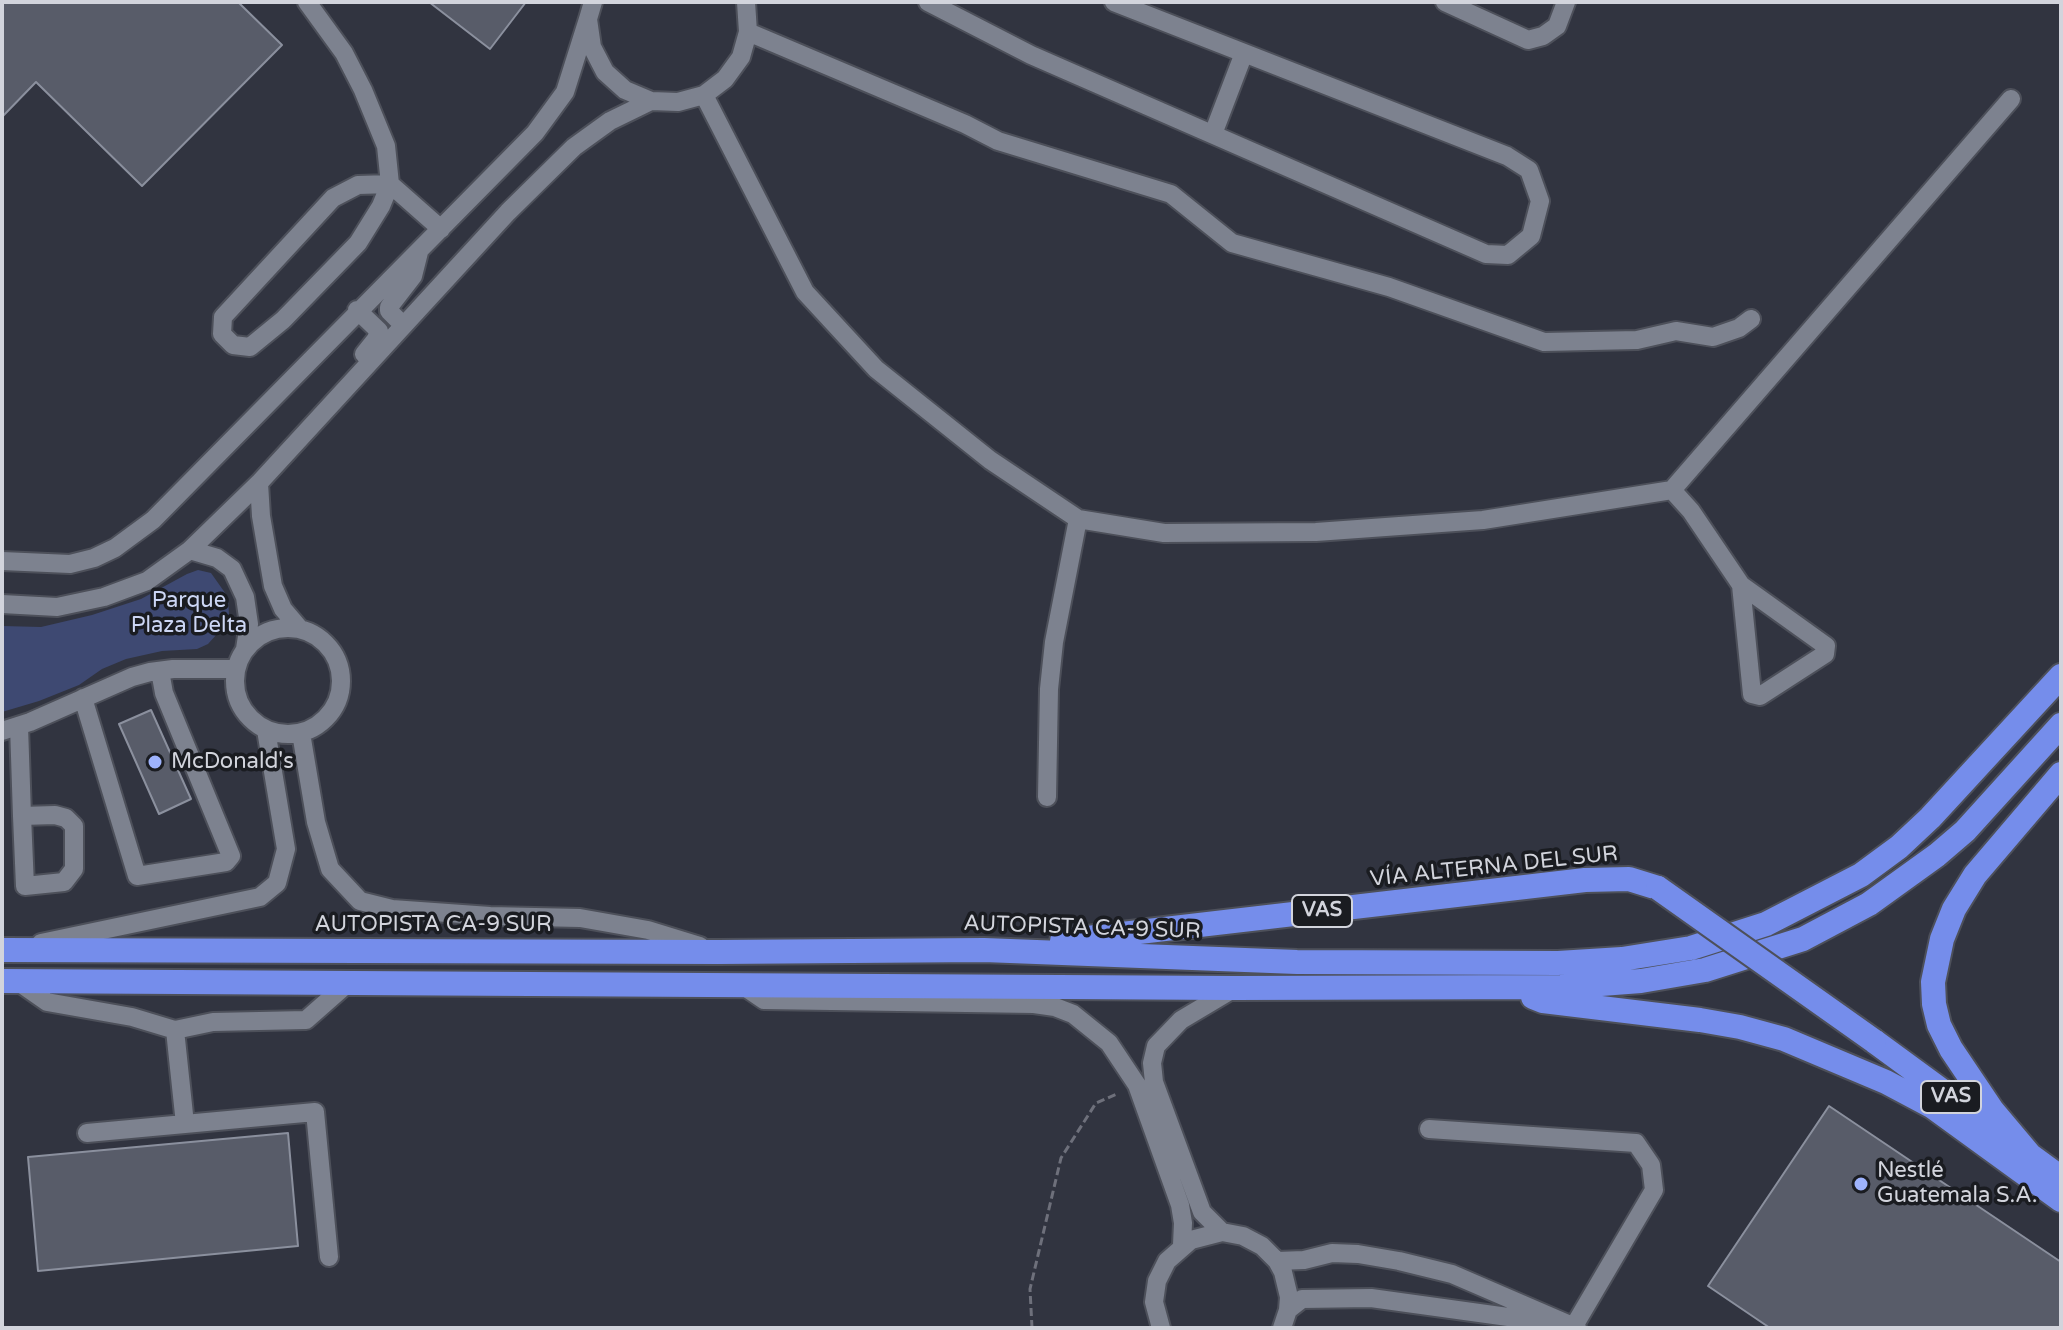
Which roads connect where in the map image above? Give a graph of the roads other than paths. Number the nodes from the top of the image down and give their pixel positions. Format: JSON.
{"nodes":[{"id":1,"x":307,"y":2,"type":"edge"},
{"id":2,"x":928,"y":2,"type":"edge"},
{"id":3,"x":1114,"y":2,"type":"edge"},
{"id":4,"x":1445,"y":2,"type":"edge"},
{"id":5,"x":1566,"y":2,"type":"edge"},
{"id":6,"x":747,"y":3,"type":"edge"},
{"id":7,"x":591,"y":10,"type":"edge"},
{"id":8,"x":748,"y":32,"type":"junction"},
{"id":9,"x":1244,"y":53,"type":"junction"},
{"id":10,"x":704,"y":95,"type":"junction"},
{"id":11,"x":2011,"y":99,"type":"dead end"},
{"id":12,"x":651,"y":101,"type":"junction"},
{"id":13,"x":1213,"y":134,"type":"junction"},
{"id":14,"x":390,"y":184,"type":"junction"},
{"id":15,"x":441,"y":229,"type":"junction"},
{"id":16,"x":419,"y":252,"type":"junction"},
{"id":17,"x":357,"y":310,"type":"junction"},
{"id":18,"x":1751,"y":319,"type":"dead end"},
{"id":19,"x":403,"y":325,"type":"junction"},
{"id":20,"x":335,"y":400,"type":"junction"},
{"id":21,"x":259,"y":483,"type":"junction"},
{"id":22,"x":1672,"y":490,"type":"junction"},
{"id":23,"x":1078,"y":519,"type":"junction"},
{"id":24,"x":190,"y":550,"type":"junction"},
{"id":25,"x":2,"y":561,"type":"edge"},
{"id":26,"x":1741,"y":585,"type":"junction"},
{"id":27,"x":2,"y":604,"type":"edge"},
{"id":28,"x":300,"y":629,"type":"junction"},
{"id":29,"x":245,"y":649,"type":"junction"},
{"id":30,"x":236,"y":669,"type":"junction"},
{"id":31,"x":160,"y":671,"type":"junction"},
{"id":32,"x":2061,"y":676,"type":"edge"},
{"id":33,"x":83,"y":698,"type":"junction"},
{"id":34,"x":2061,"y":725,"type":"edge"},
{"id":35,"x":11,"y":728,"type":"edge"},
{"id":36,"x":266,"y":730,"type":"junction"},
{"id":37,"x":301,"y":733,"type":"junction"},
{"id":38,"x":2061,"y":742,"type":"edge"},
{"id":39,"x":2061,"y":774,"type":"edge"},
{"id":40,"x":2015,"y":778,"type":"junction"},
{"id":41,"x":1047,"y":797,"type":"dead end"},
{"id":42,"x":22,"y":816,"type":"dead end"},
{"id":43,"x":5,"y":950,"type":"edge"},
{"id":44,"x":984,"y":950,"type":"junction"},
{"id":45,"x":718,"y":952,"type":"junction"},
{"id":46,"x":10,"y":981,"type":"edge"},
{"id":47,"x":348,"y":983,"type":"junction"},
{"id":48,"x":742,"y":985,"type":"junction"},
{"id":49,"x":1504,"y":987,"type":"junction"},
{"id":50,"x":1235,"y":988,"type":"junction"},
{"id":51,"x":175,"y":1030,"type":"junction"},
{"id":52,"x":185,"y":1124,"type":"junction"},
{"id":53,"x":1429,"y":1129,"type":"dead end"},
{"id":54,"x":87,"y":1133,"type":"dead end"},
{"id":55,"x":2029,"y":1154,"type":"junction"},
{"id":56,"x":2061,"y":1178,"type":"edge"},
{"id":57,"x":2061,"y":1200,"type":"edge"},
{"id":58,"x":1222,"y":1232,"type":"junction"},
{"id":59,"x":1182,"y":1245,"type":"junction"},
{"id":60,"x":329,"y":1257,"type":"dead end"},
{"id":61,"x":1277,"y":1261,"type":"junction"},
{"id":62,"x":1285,"y":1319,"type":"edge"},
{"id":63,"x":1576,"y":1327,"type":"edge"},
{"id":64,"x":1161,"y":1328,"type":"edge"}],
"edges":[{"from":1,"to":14,"type":"street"},
{"from":2,"to":13,"type":"street"},
{"from":3,"to":9,"type":"street"},
{"from":4,"to":5,"type":"street"},
{"from":6,"to":8,"type":"street"},
{"from":7,"to":12,"type":"street"},
{"from":7,"to":15,"type":"street"},
{"from":8,"to":10,"type":"street"},
{"from":8,"to":18,"type":"street"},
{"from":9,"to":13,"type":"street"},
{"from":9,"to":13,"type":"street"},
{"from":10,"to":12,"type":"street"},
{"from":10,"to":23,"type":"street"},
{"from":11,"to":22,"type":"street"},
{"from":12,"to":19,"type":"street"},
{"from":14,"to":14,"type":"street"},
{"from":14,"to":15,"type":"street"},
{"from":15,"to":16,"type":"street"},
{"from":16,"to":17,"type":"street"},
{"from":16,"to":19,"type":"street"},
{"from":17,"to":20,"type":"street"},
{"from":17,"to":25,"type":"street"},
{"from":19,"to":20,"type":"street"},
{"from":20,"to":21,"type":"street"},
{"from":21,"to":24,"type":"street"},
{"from":21,"to":28,"type":"street"},
{"from":22,"to":23,"type":"street"},
{"from":22,"to":26,"type":"street"},
{"from":23,"to":41,"type":"street"},
{"from":24,"to":27,"type":"street"},
{"from":24,"to":29,"type":"street"},
{"from":26,"to":26,"type":"street"},
{"from":28,"to":29,"type":"street"},
{"from":28,"to":37,"type":"street"},
{"from":29,"to":30,"type":"street"},
{"from":30,"to":31,"type":"street"},
{"from":30,"to":36,"type":"street"},
{"from":31,"to":33,"type":"street"},
{"from":31,"to":33,"type":"street"},
{"from":32,"to":44,"type":"highway","name":"AUTOPISTA CA-9 SUR"},
{"from":33,"to":35,"type":"street"},
{"from":34,"to":40,"type":"highway"},
{"from":35,"to":42,"type":"street"},
{"from":36,"to":37,"type":"street"},
{"from":36,"to":43,"type":"street"},
{"from":37,"to":45,"type":"street"},
{"from":38,"to":40,"type":"highway"},
{"from":39,"to":55,"type":"highway"},
{"from":40,"to":49,"type":"highway"},
{"from":43,"to":45,"type":"highway","name":"AUTOPISTA CA-9 SUR"},
{"from":44,"to":45,"type":"highway","name":"AUTOPISTA CA-9 SUR"},
{"from":44,"to":55,"type":"highway","name":"VÍA ALTERNA DEL SUR","number":"VAS","bridge":true},
{"from":46,"to":47,"type":"highway"},
{"from":46,"to":51,"type":"street"},
{"from":47,"to":48,"type":"highway"},
{"from":47,"to":51,"type":"street"},
{"from":48,"to":50,"type":"highway"},
{"from":48,"to":59,"type":"street"},
{"from":49,"to":50,"type":"highway"},
{"from":49,"to":57,"type":"highway","number":"VAS"},
{"from":50,"to":58,"type":"street"},
{"from":51,"to":52,"type":"street"},
{"from":52,"to":54,"type":"street"},
{"from":52,"to":60,"type":"street"},
{"from":53,"to":63,"type":"street"},
{"from":55,"to":56,"type":"highway","name":"VÍA ALTERNA DEL SUR","number":"VAS"},
{"from":58,"to":59,"type":"street"},
{"from":58,"to":61,"type":"street"},
{"from":59,"to":64,"type":"street"},
{"from":61,"to":62,"type":"street"},
{"from":61,"to":63,"type":"street"},
{"from":62,"to":63,"type":"street"}]}
